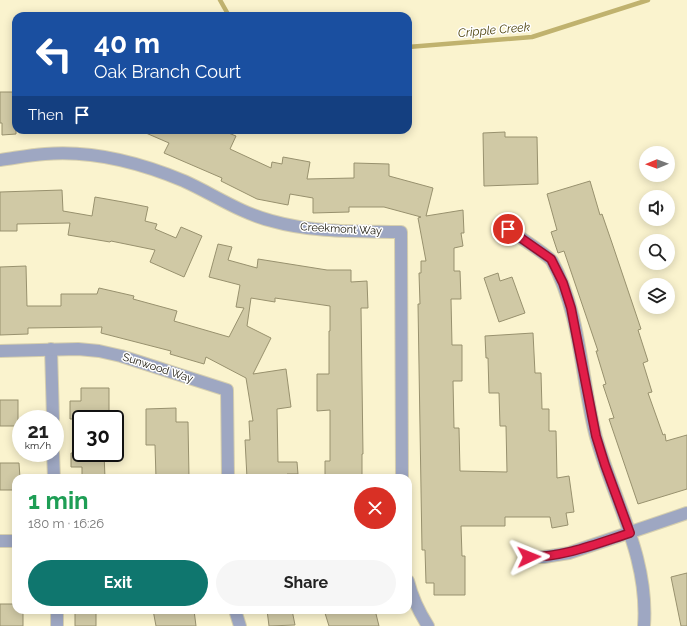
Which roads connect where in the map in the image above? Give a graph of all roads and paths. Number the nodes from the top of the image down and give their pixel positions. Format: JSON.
{"nodes":[{"id":1,"x":0,"y":160,"type":"edge"},
{"id":2,"x":508,"y":229,"type":"dead end"},
{"id":3,"x":51,"y":349,"type":"junction"},
{"id":4,"x":0,"y":350,"type":"edge"},
{"id":5,"x":53,"y":410,"type":"edge"},
{"id":6,"x":53,"y":462,"type":"edge"},
{"id":7,"x":54,"y":474,"type":"edge"},
{"id":8,"x":228,"y":474,"type":"edge"},
{"id":9,"x":402,"y":474,"type":"edge"},
{"id":10,"x":687,"y":513,"type":"edge"},
{"id":11,"x":630,"y":533,"type":"junction"},
{"id":12,"x":0,"y":541,"type":"edge"},
{"id":13,"x":12,"y":541,"type":"edge"},
{"id":14,"x":529,"y":557,"type":"dead end"},
{"id":15,"x":412,"y":594,"type":"edge"},
{"id":16,"x":57,"y":614,"type":"edge"},
{"id":17,"x":236,"y":614,"type":"edge"},
{"id":18,"x":57,"y":626,"type":"edge"},
{"id":19,"x":240,"y":626,"type":"edge"},
{"id":20,"x":428,"y":626,"type":"edge"},
{"id":21,"x":644,"y":626,"type":"edge"}],
"edges":[{"from":1,"to":9,"type":"street","name":"Creekmont Way"},
{"from":2,"to":11,"type":"street"},
{"from":3,"to":4,"type":"street","name":"Sunwood Way"},
{"from":3,"to":5,"type":"street"},
{"from":3,"to":8,"type":"street","name":"Sunwood Way"},
{"from":6,"to":7,"type":"street"},
{"from":10,"to":11,"type":"street"},
{"from":11,"to":14,"type":"street"},
{"from":11,"to":21,"type":"street"},
{"from":12,"to":13,"type":"street"},
{"from":15,"to":20,"type":"street"},
{"from":16,"to":18,"type":"street"},
{"from":17,"to":19,"type":"street"}]}
